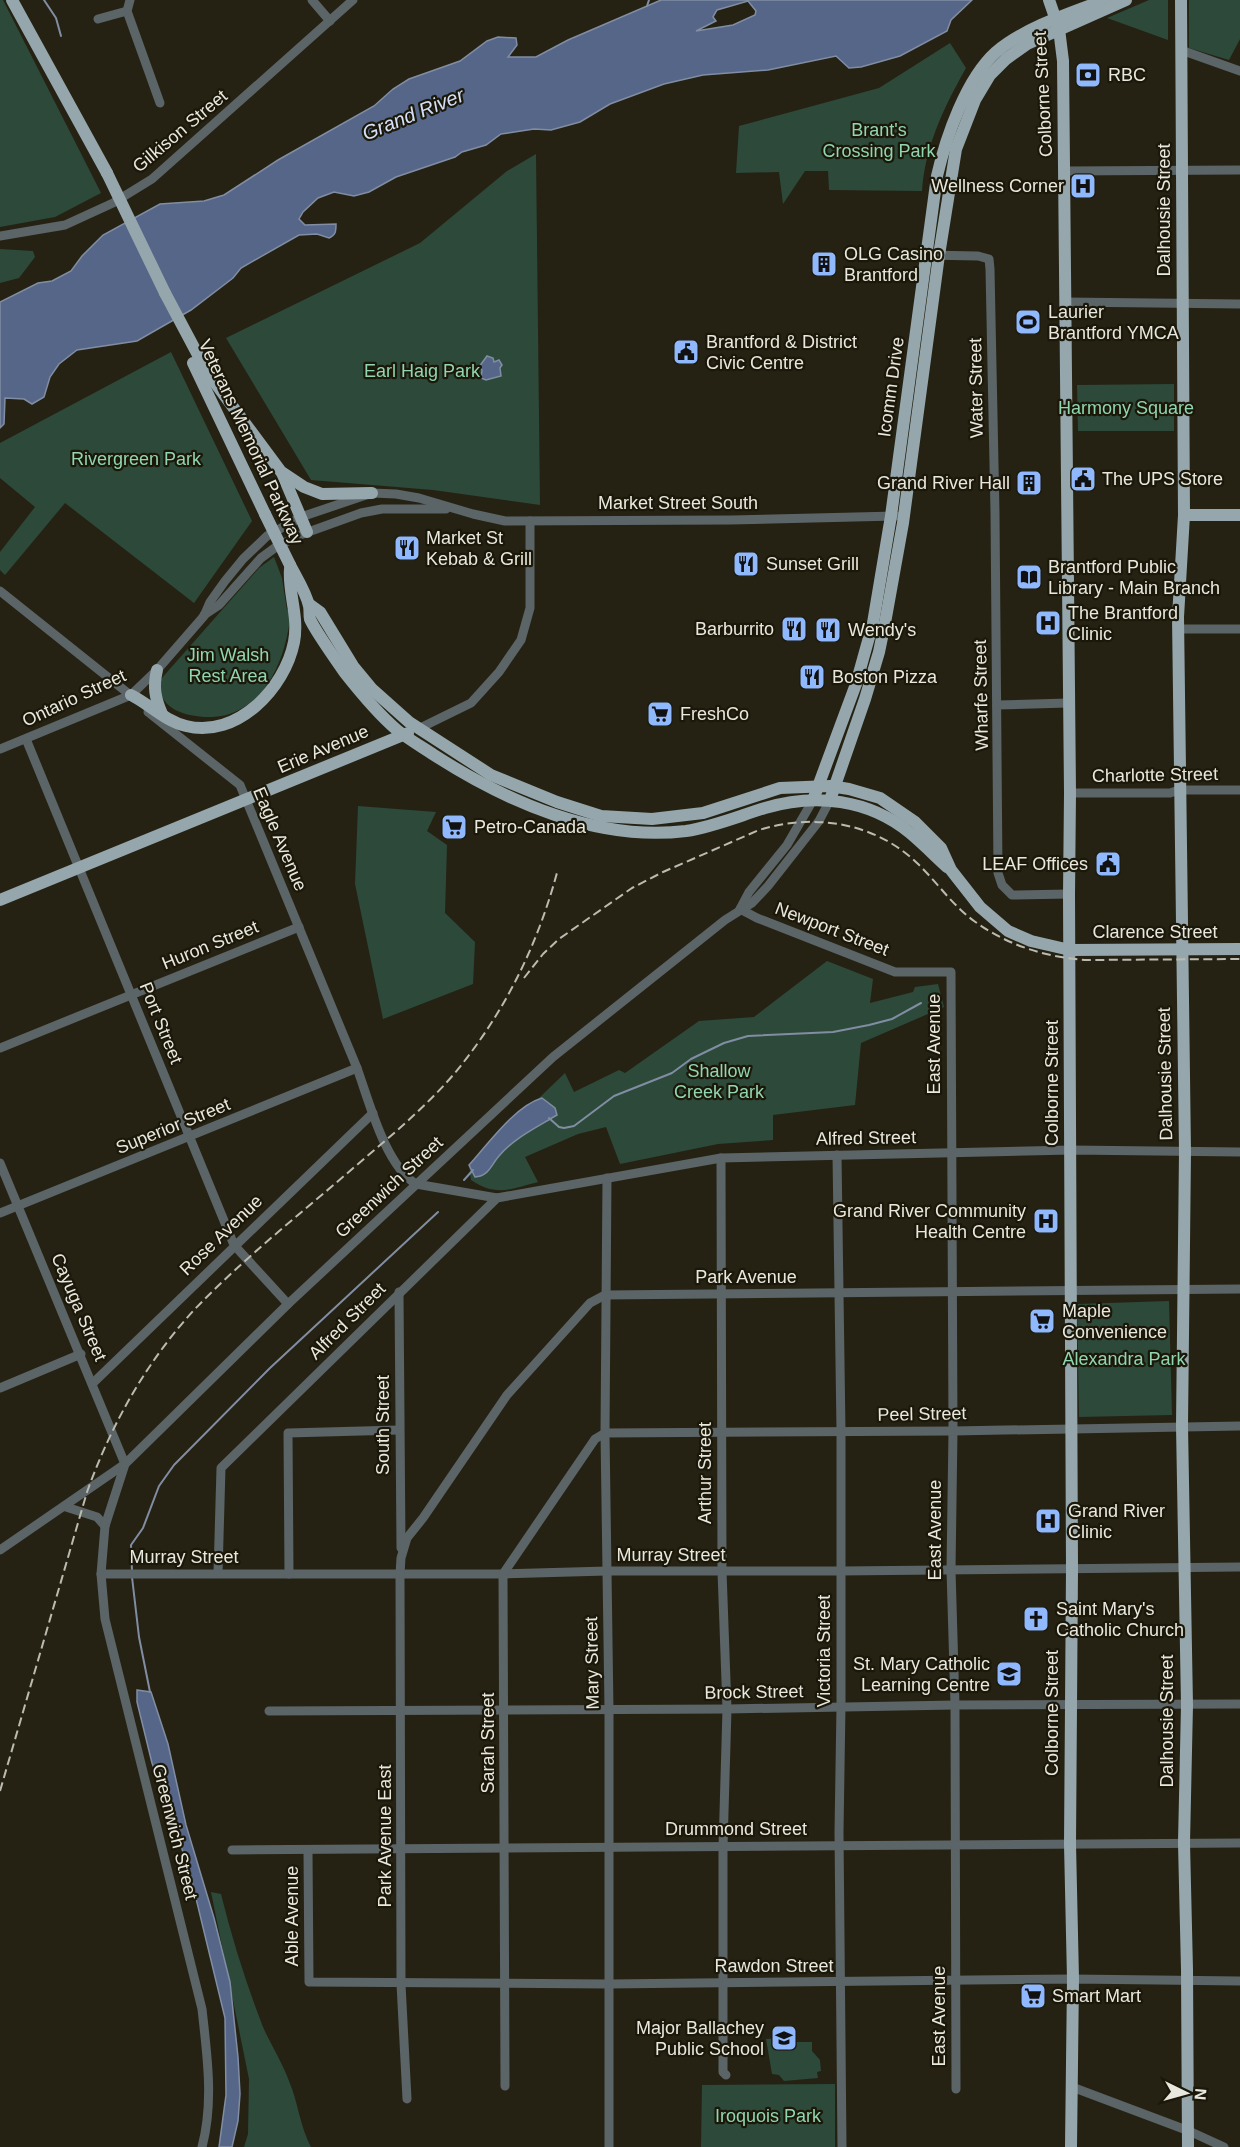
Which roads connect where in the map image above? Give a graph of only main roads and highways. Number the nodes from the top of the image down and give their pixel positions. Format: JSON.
{"nodes":[{"id":1,"x":12,"y":0,"type":"edge"},
{"id":2,"x":1048,"y":0,"type":"edge"},
{"id":3,"x":1083,"y":0,"type":"edge"},
{"id":4,"x":1094,"y":0,"type":"edge"},
{"id":5,"x":1105,"y":0,"type":"edge"},
{"id":6,"x":1126,"y":0,"type":"edge"},
{"id":7,"x":1181,"y":0,"type":"edge"},
{"id":8,"x":1058,"y":24,"type":"junction"},
{"id":9,"x":933,"y":255,"type":"junction"},
{"id":10,"x":203,"y":374,"type":"junction"},
{"id":11,"x":282,"y":473,"type":"junction"},
{"id":12,"x":372,"y":493,"type":"road end"},
{"id":13,"x":1184,"y":515,"type":"junction"},
{"id":14,"x":1240,"y":515,"type":"edge"},
{"id":15,"x":307,"y":532,"type":"road end"},
{"id":16,"x":290,"y":565,"type":"junction"},
{"id":17,"x":309,"y":604,"type":"junction"},
{"id":18,"x":158,"y":670,"type":"road end"},
{"id":19,"x":131,"y":694,"type":"road end"},
{"id":20,"x":162,"y":716,"type":"junction"},
{"id":21,"x":418,"y":729,"type":"junction"},
{"id":22,"x":403,"y":735,"type":"junction"},
{"id":23,"x":819,"y":786,"type":"junction"},
{"id":24,"x":836,"y":787,"type":"junction"},
{"id":25,"x":813,"y":800,"type":"junction"},
{"id":26,"x":830,"y":800,"type":"junction"},
{"id":27,"x":951,"y":870,"type":"junction"},
{"id":28,"x":0,"y":900,"type":"edge"},
{"id":29,"x":1240,"y":949,"type":"edge"},
{"id":30,"x":1070,"y":950,"type":"junction"},
{"id":31,"x":1181,"y":950,"type":"junction"},
{"id":32,"x":1071,"y":2147,"type":"edge"},
{"id":33,"x":1188,"y":2147,"type":"edge"}],
"edges":[{"from":1,"to":10,"type":"main road","name":"Veterans Memorial Parkway","bridge":true},
{"from":2,"to":8,"type":"main road","name":"Colborne Street"},
{"from":3,"to":4,"type":"main road"},
{"from":5,"to":8,"type":"main road"},
{"from":6,"to":8,"type":"main road"},
{"from":7,"to":13,"type":"main road","name":"Dalhousie Street"},
{"from":8,"to":9,"type":"main road","name":"Icomm Drive"},
{"from":8,"to":30,"type":"main road","name":"Colborne Street"},
{"from":9,"to":23,"type":"main road","name":"Icomm Drive"},
{"from":9,"to":24,"type":"main road","name":"Icomm Drive"},
{"from":10,"to":11,"type":"main road"},
{"from":10,"to":16,"type":"main road","name":"Veterans Memorial Parkway","bridge":true},
{"from":11,"to":12,"type":"main road"},
{"from":11,"to":15,"type":"main road"},
{"from":13,"to":14,"type":"main road"},
{"from":13,"to":31,"type":"main road","name":"Dalhousie Street"},
{"from":16,"to":17,"type":"main road","name":"Veterans Memorial Parkway"},
{"from":16,"to":20,"type":"main road"},
{"from":17,"to":21,"type":"main road","name":"Veterans Memorial Parkway"},
{"from":17,"to":22,"type":"main road","name":"Veterans Memorial Parkway"},
{"from":18,"to":20,"type":"main road"},
{"from":19,"to":20,"type":"main road"},
{"from":21,"to":22,"type":"main road","name":"Erie Avenue"},
{"from":21,"to":23,"type":"main road","name":"Veterans Memorial Parkway"},
{"from":22,"to":25,"type":"main road","name":"Veterans Memorial Parkway"},
{"from":22,"to":28,"type":"main road","name":"Erie Avenue"},
{"from":23,"to":24,"type":"main road","name":"Veterans Memorial Parkway"},
{"from":23,"to":25,"type":"main road","name":"Icomm Drive"},
{"from":24,"to":26,"type":"main road","name":"Icomm Drive"},
{"from":24,"to":27,"type":"main road","name":"Veterans Memorial Parkway"},
{"from":25,"to":26,"type":"main road","name":"Veterans Memorial Parkway"},
{"from":26,"to":27,"type":"main road","name":"Veterans Memorial Parkway"},
{"from":27,"to":30,"type":"main road","name":"Clarence Street"},
{"from":29,"to":31,"type":"main road","name":"Clarence Street"},
{"from":30,"to":31,"type":"main road","name":"Clarence Street"},
{"from":30,"to":32,"type":"main road","name":"Colborne Street"},
{"from":31,"to":33,"type":"main road","name":"Dalhousie Street"}]}
